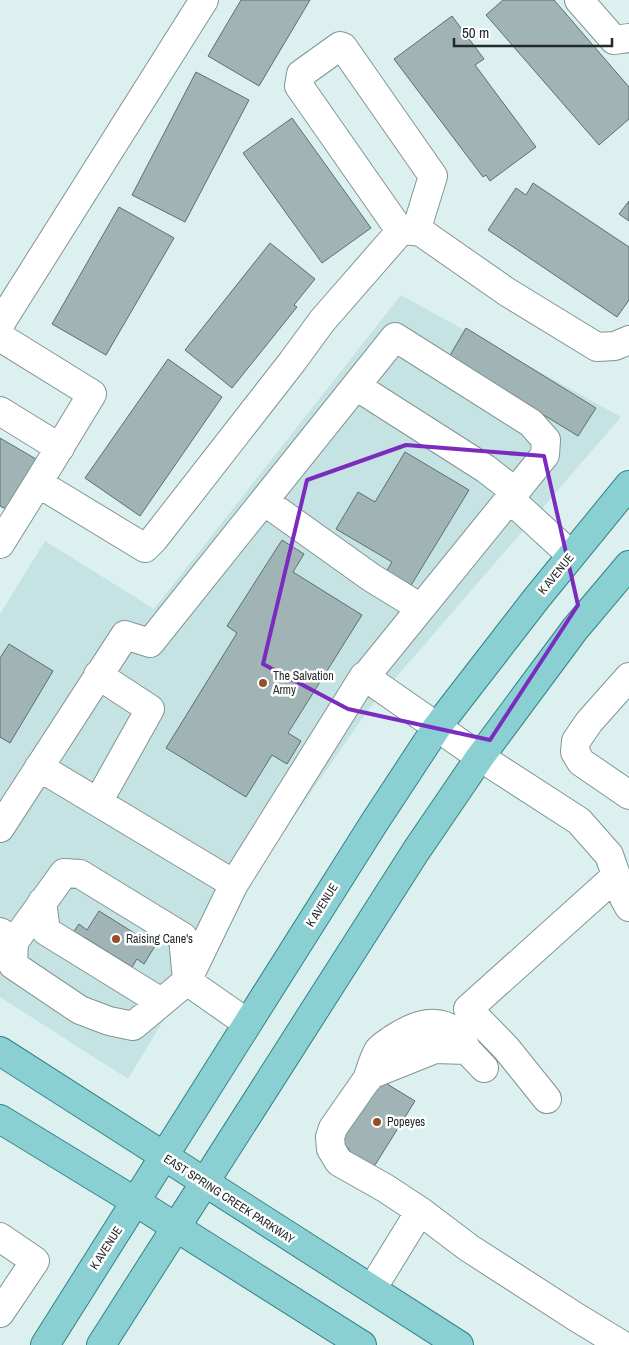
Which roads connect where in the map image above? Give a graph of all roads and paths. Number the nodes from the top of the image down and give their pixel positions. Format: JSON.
{"nodes":[{"id":1,"x":204,"y":0,"type":"edge"},
{"id":2,"x":591,"y":5,"type":"edge"},
{"id":3,"x":629,"y":38,"type":"edge"},
{"id":4,"x":409,"y":232,"type":"junction"},
{"id":5,"x":0,"y":324,"type":"edge"},
{"id":6,"x":0,"y":338,"type":"edge"},
{"id":7,"x":629,"y":340,"type":"edge"},
{"id":8,"x":356,"y":386,"type":"junction"},
{"id":9,"x":0,"y":412,"type":"edge"},
{"id":10,"x":60,"y":448,"type":"junction"},
{"id":11,"x":38,"y":483,"type":"junction"},
{"id":12,"x":629,"y":485,"type":"edge"},
{"id":13,"x":510,"y":499,"type":"junction"},
{"id":14,"x":264,"y":501,"type":"junction"},
{"id":15,"x":0,"y":544,"type":"edge"},
{"id":16,"x":571,"y":555,"type":"junction"},
{"id":17,"x":629,"y":565,"type":"edge"},
{"id":18,"x":421,"y":608,"type":"junction"},
{"id":19,"x":98,"y":675,"type":"junction"},
{"id":20,"x":365,"y":677,"type":"junction"},
{"id":21,"x":629,"y":677,"type":"edge"},
{"id":22,"x":437,"y":727,"type":"junction"},
{"id":23,"x":480,"y":757,"type":"junction"},
{"id":24,"x":39,"y":767,"type":"junction"},
{"id":25,"x":628,"y":791,"type":"edge"},
{"id":26,"x":98,"y":802,"type":"junction"},
{"id":27,"x":4,"y":814,"type":"edge"},
{"id":28,"x":616,"y":876,"type":"junction"},
{"id":29,"x":234,"y":884,"type":"junction"},
{"id":30,"x":42,"y":902,"type":"junction"},
{"id":31,"x":629,"y":906,"type":"edge"},
{"id":32,"x":7,"y":937,"type":"edge"},
{"id":33,"x":187,"y":981,"type":"junction"},
{"id":34,"x":161,"y":1002,"type":"junction"},
{"id":35,"x":247,"y":1023,"type":"junction"},
{"id":36,"x":0,"y":1051,"type":"edge"},
{"id":37,"x":476,"y":1059,"type":"dead end"},
{"id":38,"x":547,"y":1098,"type":"dead end"},
{"id":39,"x":0,"y":1119,"type":"edge"},
{"id":40,"x":163,"y":1156,"type":"junction"},
{"id":41,"x":205,"y":1183,"type":"junction"},
{"id":42,"x":136,"y":1202,"type":"junction"},
{"id":43,"x":420,"y":1211,"type":"junction"},
{"id":44,"x":176,"y":1227,"type":"junction"},
{"id":45,"x":0,"y":1237,"type":"edge"},
{"id":46,"x":372,"y":1289,"type":"junction"},
{"id":47,"x":0,"y":1313,"type":"edge"},
{"id":48,"x":354,"y":1343,"type":"edge"},
{"id":49,"x":44,"y":1345,"type":"edge"},
{"id":50,"x":101,"y":1345,"type":"edge"},
{"id":51,"x":459,"y":1345,"type":"edge"},
{"id":52,"x":622,"y":1345,"type":"edge"}],
"edges":[{"from":1,"to":5,"type":"lane"},
{"from":2,"to":3,"type":"lane"},
{"from":4,"to":4,"type":"lane"},
{"from":4,"to":7,"type":"lane"},
{"from":4,"to":11,"type":"lane"},
{"from":6,"to":10,"type":"lane"},
{"from":8,"to":13,"type":"lane"},
{"from":8,"to":13,"type":"lane"},
{"from":8,"to":14,"type":"lane"},
{"from":9,"to":10,"type":"lane"},
{"from":10,"to":11,"type":"lane"},
{"from":11,"to":15,"type":"lane"},
{"from":12,"to":16,"type":"main road","name":"K AVENUE"},
{"from":13,"to":16,"type":"lane"},
{"from":13,"to":18,"type":"lane"},
{"from":14,"to":18,"type":"lane"},
{"from":14,"to":19,"type":"lane"},
{"from":16,"to":22,"type":"main road","name":"K AVENUE"},
{"from":17,"to":23,"type":"main road"},
{"from":18,"to":20,"type":"lane"},
{"from":19,"to":24,"type":"lane"},
{"from":19,"to":26,"type":"lane"},
{"from":20,"to":22,"type":"lane"},
{"from":20,"to":29,"type":"lane"},
{"from":21,"to":25,"type":"lane"},
{"from":22,"to":23,"type":"lane"},
{"from":22,"to":35,"type":"main road","name":"K AVENUE"},
{"from":23,"to":28,"type":"lane"},
{"from":23,"to":41,"type":"main road"},
{"from":24,"to":26,"type":"lane"},
{"from":24,"to":27,"type":"lane"},
{"from":26,"to":29,"type":"lane"},
{"from":28,"to":31,"type":"lane"},
{"from":28,"to":38,"type":"lane"},
{"from":29,"to":33,"type":"lane"},
{"from":30,"to":32,"type":"lane"},
{"from":30,"to":33,"type":"lane"},
{"from":30,"to":34,"type":"lane"},
{"from":32,"to":34,"type":"lane"},
{"from":33,"to":34,"type":"lane"},
{"from":33,"to":35,"type":"lane"},
{"from":35,"to":40,"type":"main road","name":"K AVENUE"},
{"from":36,"to":40,"type":"main road","name":"EAST SPRING CREEK PARKWAY"},
{"from":37,"to":43,"type":"lane"},
{"from":39,"to":42,"type":"main road"},
{"from":40,"to":41,"type":"main road","name":"EAST SPRING CREEK PARKWAY"},
{"from":40,"to":42,"type":"main road","name":"K AVENUE"},
{"from":41,"to":44,"type":"main road"},
{"from":41,"to":46,"type":"main road","name":"EAST SPRING CREEK PARKWAY"},
{"from":42,"to":44,"type":"main road"},
{"from":42,"to":49,"type":"main road","name":"K AVENUE"},
{"from":43,"to":46,"type":"lane"},
{"from":43,"to":52,"type":"lane"},
{"from":44,"to":48,"type":"main road"},
{"from":44,"to":50,"type":"main road"},
{"from":45,"to":47,"type":"lane"},
{"from":46,"to":51,"type":"main road","name":"EAST SPRING CREEK PARKWAY"}]}
